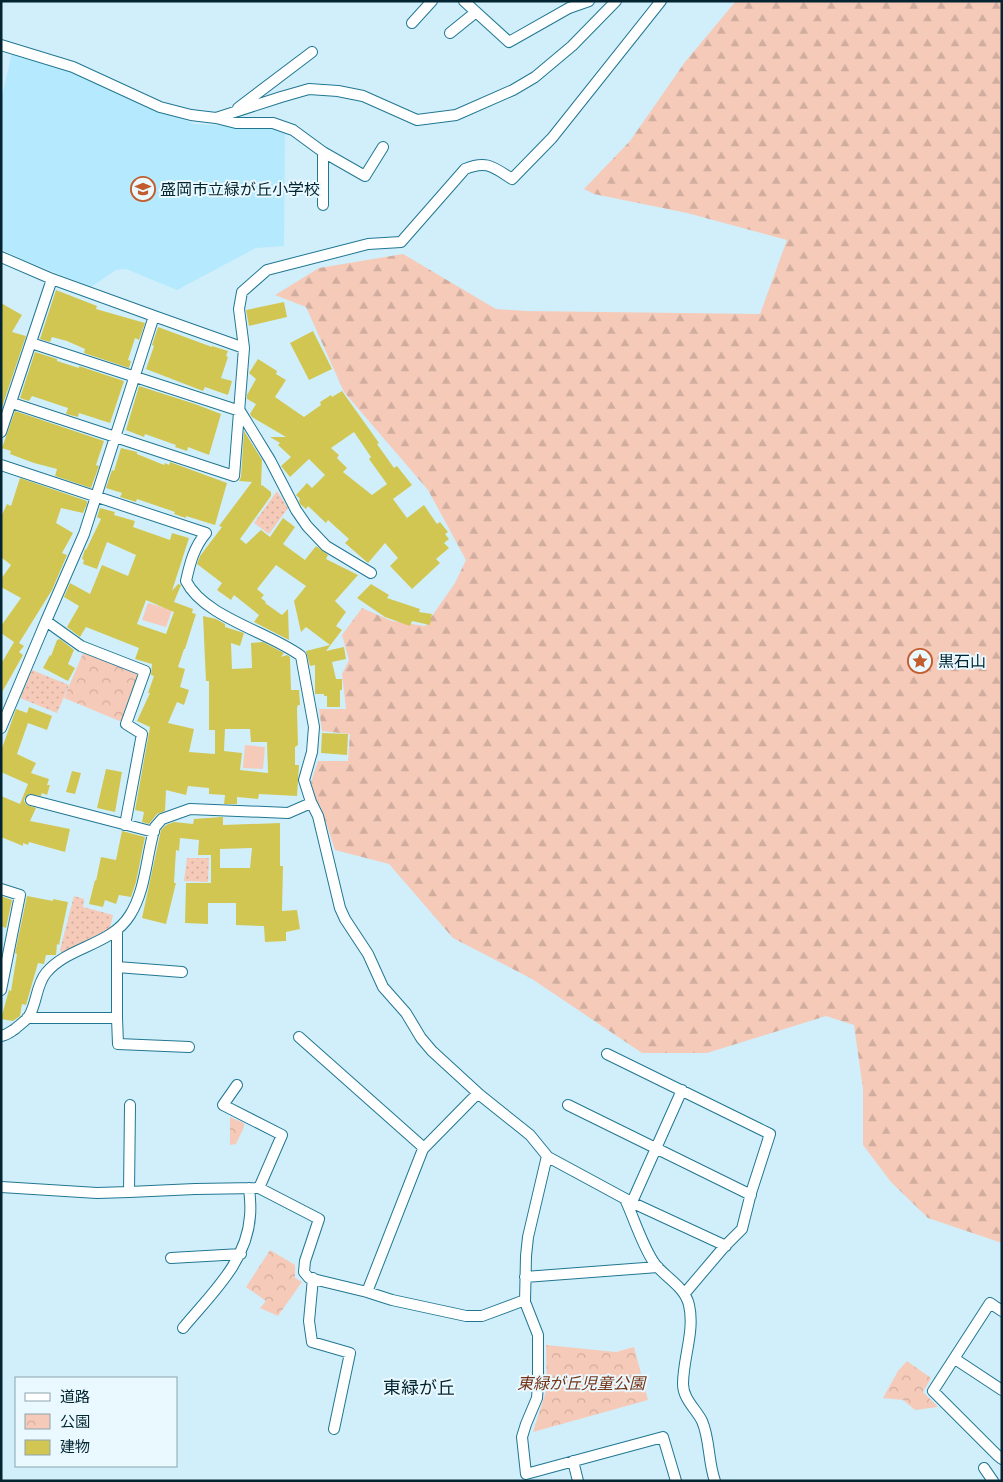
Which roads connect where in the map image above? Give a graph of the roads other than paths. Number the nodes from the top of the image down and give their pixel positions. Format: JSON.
{"nodes":[{"id":1,"x":432,"y":1,"type":"edge"},
{"id":2,"x":464,"y":1,"type":"edge"},
{"id":3,"x":588,"y":1,"type":"edge"},
{"id":4,"x":616,"y":1,"type":"edge"},
{"id":5,"x":660,"y":1,"type":"edge"},
{"id":6,"x":565,"y":5,"type":"edge"},
{"id":7,"x":476,"y":12,"type":"junction"},
{"id":8,"x":412,"y":23,"type":"dead end"},
{"id":9,"x":450,"y":33,"type":"dead end"},
{"id":10,"x":1,"y":44,"type":"edge"},
{"id":11,"x":312,"y":52,"type":"dead end"},
{"id":12,"x":229,"y":114,"type":"junction"},
{"id":13,"x":216,"y":118,"type":"junction"},
{"id":14,"x":383,"y":147,"type":"dead end"},
{"id":15,"x":323,"y":152,"type":"junction"},
{"id":16,"x":323,"y":205,"type":"dead end"},
{"id":17,"x":1,"y":256,"type":"edge"},
{"id":18,"x":52,"y":279,"type":"junction"},
{"id":19,"x":154,"y":316,"type":"junction"},
{"id":20,"x":31,"y":343,"type":"junction"},
{"id":21,"x":244,"y":348,"type":"junction"},
{"id":22,"x":136,"y":377,"type":"junction"},
{"id":23,"x":12,"y":402,"type":"junction"},
{"id":24,"x":240,"y":411,"type":"junction"},
{"id":25,"x":1,"y":432,"type":"edge"},
{"id":26,"x":116,"y":437,"type":"junction"},
{"id":27,"x":1,"y":465,"type":"edge"},
{"id":28,"x":97,"y":497,"type":"junction"},
{"id":29,"x":371,"y":573,"type":"dead end"},
{"id":30,"x":46,"y":621,"type":"junction"},
{"id":31,"x":1,"y":728,"type":"edge"},
{"id":32,"x":31,"y":800,"type":"dead end"},
{"id":33,"x":311,"y":803,"type":"junction"},
{"id":34,"x":125,"y":825,"type":"junction"},
{"id":35,"x":154,"y":832,"type":"junction"},
{"id":36,"x":1,"y":889,"type":"edge"},
{"id":37,"x":117,"y":931,"type":"junction"},
{"id":38,"x":117,"y":967,"type":"junction"},
{"id":39,"x":182,"y":972,"type":"dead end"},
{"id":40,"x":1,"y":990,"type":"edge"},
{"id":41,"x":27,"y":1018,"type":"junction"},
{"id":42,"x":117,"y":1018,"type":"junction"},
{"id":43,"x":1,"y":1036,"type":"edge"},
{"id":44,"x":299,"y":1037,"type":"dead end"},
{"id":45,"x":189,"y":1047,"type":"dead end"},
{"id":46,"x":607,"y":1054,"type":"dead end"},
{"id":47,"x":236,"y":1086,"type":"dead end"},
{"id":48,"x":682,"y":1090,"type":"junction"},
{"id":49,"x":478,"y":1093,"type":"junction"},
{"id":50,"x":130,"y":1105,"type":"dead end"},
{"id":51,"x":568,"y":1105,"type":"dead end"},
{"id":52,"x":424,"y":1148,"type":"junction"},
{"id":53,"x":655,"y":1148,"type":"junction"},
{"id":54,"x":547,"y":1156,"type":"junction"},
{"id":55,"x":1,"y":1187,"type":"edge"},
{"id":56,"x":254,"y":1188,"type":"junction"},
{"id":57,"x":128,"y":1192,"type":"junction"},
{"id":58,"x":751,"y":1195,"type":"junction"},
{"id":59,"x":628,"y":1200,"type":"junction"},
{"id":60,"x":726,"y":1246,"type":"junction"},
{"id":61,"x":241,"y":1254,"type":"junction"},
{"id":62,"x":171,"y":1258,"type":"dead end"},
{"id":63,"x":658,"y":1267,"type":"junction"},
{"id":64,"x":525,"y":1277,"type":"junction"},
{"id":65,"x":313,"y":1278,"type":"junction"},
{"id":66,"x":367,"y":1292,"type":"junction"},
{"id":67,"x":685,"y":1293,"type":"junction"},
{"id":68,"x":524,"y":1300,"type":"junction"},
{"id":69,"x":1002,"y":1311,"type":"edge"},
{"id":70,"x":183,"y":1328,"type":"dead end"},
{"id":71,"x":955,"y":1359,"type":"junction"},
{"id":72,"x":1002,"y":1390,"type":"edge"},
{"id":73,"x":334,"y":1430,"type":"dead end"},
{"id":74,"x":1002,"y":1459,"type":"edge"},
{"id":75,"x":574,"y":1461,"type":"junction"},
{"id":76,"x":984,"y":1468,"type":"dead end"},
{"id":77,"x":578,"y":1481,"type":"edge"},
{"id":78,"x":676,"y":1481,"type":"edge"},
{"id":79,"x":715,"y":1481,"type":"edge"},
{"id":80,"x":994,"y":1481,"type":"edge"}],
"edges":[{"from":1,"to":8,"type":"street"},
{"from":2,"to":7,"type":"street"},
{"from":3,"to":6,"type":"street"},
{"from":4,"to":12,"type":"street"},
{"from":5,"to":21,"type":"street"},
{"from":6,"to":7,"type":"street"},
{"from":7,"to":9,"type":"street"},
{"from":10,"to":13,"type":"street"},
{"from":11,"to":12,"type":"street"},
{"from":12,"to":13,"type":"street"},
{"from":13,"to":15,"type":"street"},
{"from":14,"to":15,"type":"street"},
{"from":15,"to":16,"type":"street"},
{"from":17,"to":18,"type":"street"},
{"from":18,"to":19,"type":"street"},
{"from":18,"to":20,"type":"street"},
{"from":19,"to":21,"type":"street"},
{"from":19,"to":22,"type":"street"},
{"from":20,"to":22,"type":"street"},
{"from":20,"to":23,"type":"street"},
{"from":21,"to":24,"type":"street"},
{"from":22,"to":24,"type":"street"},
{"from":22,"to":26,"type":"street"},
{"from":23,"to":25,"type":"street"},
{"from":23,"to":26,"type":"street"},
{"from":24,"to":26,"type":"street"},
{"from":24,"to":29,"type":"street"},
{"from":26,"to":28,"type":"street"},
{"from":27,"to":28,"type":"street"},
{"from":28,"to":30,"type":"street"},
{"from":28,"to":33,"type":"street"},
{"from":30,"to":31,"type":"street"},
{"from":30,"to":34,"type":"street"},
{"from":32,"to":34,"type":"street"},
{"from":33,"to":35,"type":"street"},
{"from":33,"to":49,"type":"street"},
{"from":34,"to":35,"type":"street"},
{"from":35,"to":37,"type":"street"},
{"from":36,"to":40,"type":"street"},
{"from":37,"to":38,"type":"street"},
{"from":37,"to":41,"type":"street"},
{"from":38,"to":39,"type":"street"},
{"from":38,"to":42,"type":"street"},
{"from":41,"to":42,"type":"street"},
{"from":41,"to":43,"type":"street"},
{"from":42,"to":45,"type":"street"},
{"from":44,"to":52,"type":"street"},
{"from":46,"to":48,"type":"street"},
{"from":47,"to":56,"type":"street"},
{"from":48,"to":53,"type":"street"},
{"from":48,"to":58,"type":"street"},
{"from":49,"to":52,"type":"street"},
{"from":49,"to":54,"type":"street"},
{"from":50,"to":57,"type":"street"},
{"from":51,"to":53,"type":"street"},
{"from":52,"to":66,"type":"street"},
{"from":53,"to":58,"type":"street"},
{"from":53,"to":59,"type":"street"},
{"from":54,"to":59,"type":"street"},
{"from":54,"to":64,"type":"street"},
{"from":55,"to":57,"type":"street"},
{"from":56,"to":57,"type":"street"},
{"from":56,"to":61,"type":"street"},
{"from":56,"to":65,"type":"street"},
{"from":58,"to":60,"type":"street"},
{"from":59,"to":60,"type":"street"},
{"from":59,"to":63,"type":"street"},
{"from":60,"to":67,"type":"street"},
{"from":61,"to":62,"type":"street"},
{"from":61,"to":70,"type":"street"},
{"from":63,"to":64,"type":"street"},
{"from":63,"to":67,"type":"street"},
{"from":64,"to":68,"type":"street"},
{"from":65,"to":66,"type":"street"},
{"from":65,"to":73,"type":"street"},
{"from":66,"to":68,"type":"street"},
{"from":67,"to":79,"type":"street"},
{"from":68,"to":75,"type":"street"},
{"from":69,"to":71,"type":"street"},
{"from":71,"to":72,"type":"street"},
{"from":71,"to":74,"type":"street"},
{"from":75,"to":77,"type":"street"},
{"from":75,"to":78,"type":"street"},
{"from":76,"to":80,"type":"street"}]}
